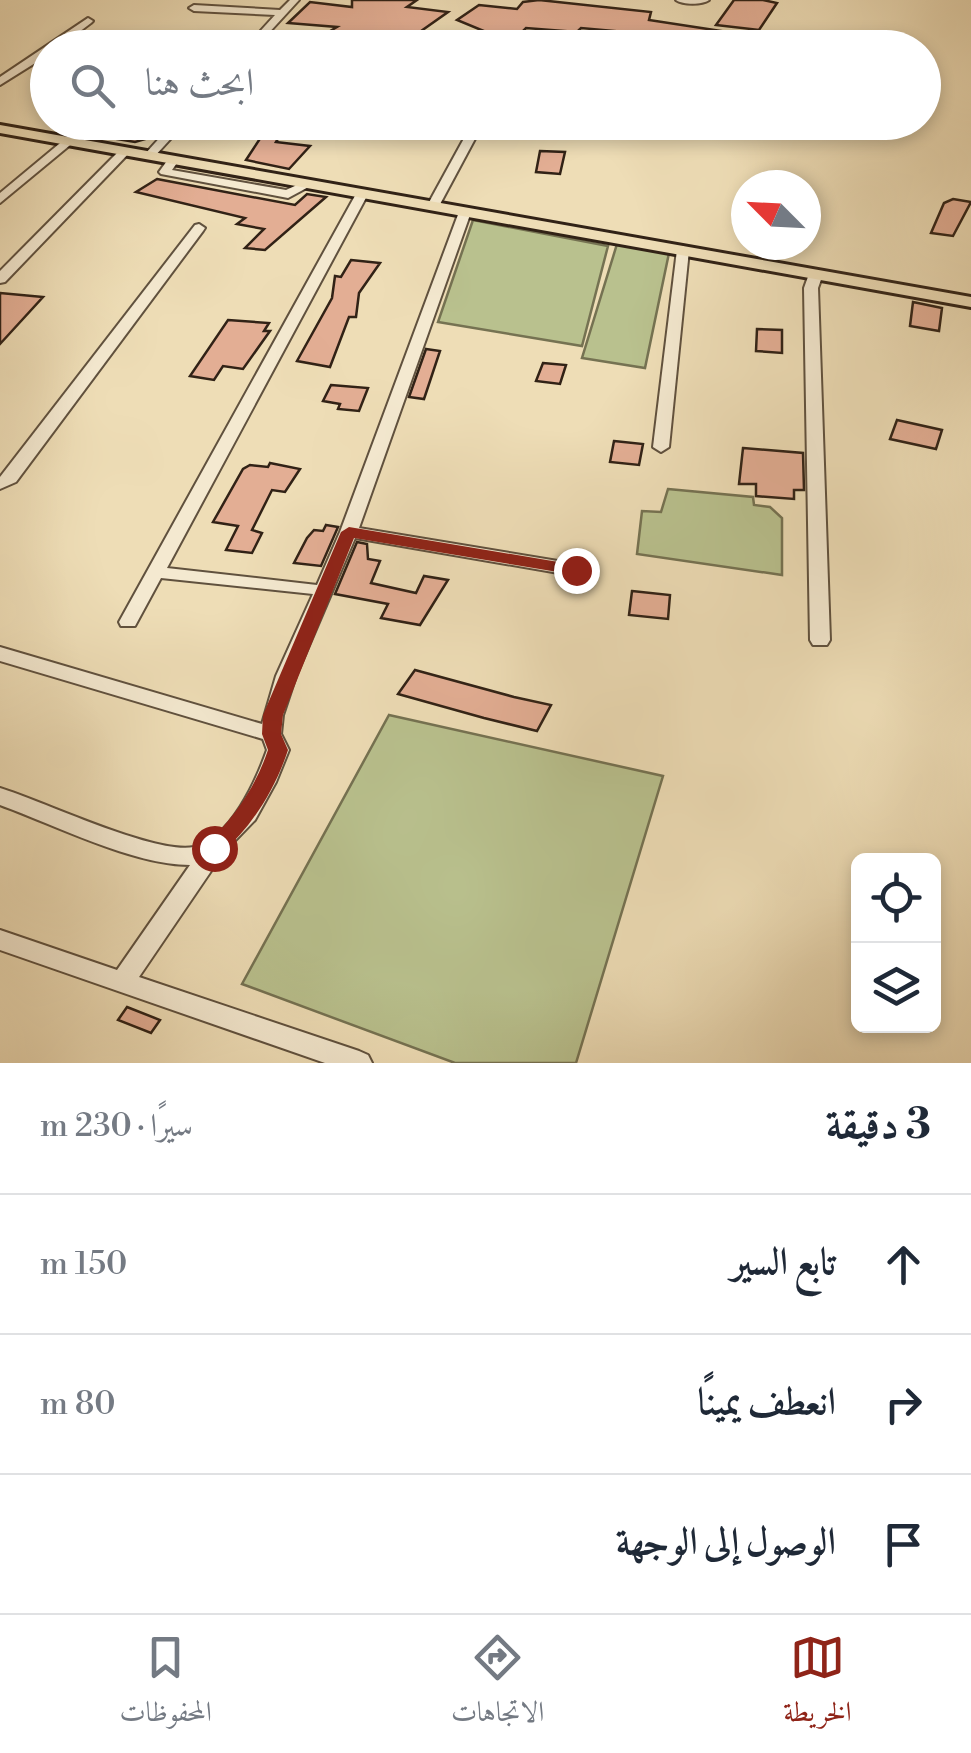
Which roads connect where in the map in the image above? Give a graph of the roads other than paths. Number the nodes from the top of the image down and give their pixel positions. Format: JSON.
{"nodes":[{"id":1,"x":295,"y":0,"type":"edge"},
{"id":2,"x":680,"y":0,"type":"edge"},
{"id":3,"x":705,"y":0,"type":"edge"},
{"id":4,"x":194,"y":8,"type":"dead end"},
{"id":5,"x":282,"y":13,"type":"junction"},
{"id":6,"x":88,"y":22,"type":"dead end"},
{"id":7,"x":76,"y":30,"type":"edge"},
{"id":8,"x":266,"y":30,"type":"edge"},
{"id":9,"x":30,"y":61,"type":"edge"},
{"id":10,"x":0,"y":82,"type":"edge"},
{"id":11,"x":0,"y":129,"type":"edge"},
{"id":12,"x":30,"y":135,"type":"edge"},
{"id":13,"x":58,"y":140,"type":"edge"},
{"id":14,"x":164,"y":140,"type":"edge"},
{"id":15,"x":469,"y":140,"type":"edge"},
{"id":16,"x":68,"y":142,"type":"junction"},
{"id":17,"x":125,"y":151,"type":"junction"},
{"id":18,"x":149,"y":156,"type":"junction"},
{"id":19,"x":172,"y":160,"type":"junction"},
{"id":20,"x":248,"y":174,"type":"junction"},
{"id":21,"x":232,"y":184,"type":"junction"},
{"id":22,"x":308,"y":184,"type":"junction"},
{"id":23,"x":362,"y":194,"type":"junction"},
{"id":24,"x":0,"y":200,"type":"edge"},
{"id":25,"x":433,"y":206,"type":"junction"},
{"id":26,"x":464,"y":212,"type":"junction"},
{"id":27,"x":199,"y":228,"type":"dead end"},
{"id":28,"x":684,"y":250,"type":"junction"},
{"id":29,"x":816,"y":274,"type":"junction"},
{"id":30,"x":0,"y":279,"type":"edge"},
{"id":31,"x":971,"y":302,"type":"edge"},
{"id":32,"x":660,"y":447,"type":"dead end"},
{"id":33,"x":0,"y":484,"type":"edge"},
{"id":34,"x":349,"y":532,"type":"junction"},
{"id":35,"x":576,"y":570,"type":"dead end"},
{"id":36,"x":156,"y":572,"type":"junction"},
{"id":37,"x":310,"y":588,"type":"dead end"},
{"id":38,"x":128,"y":622,"type":"dead end"},
{"id":39,"x":820,"y":640,"type":"dead end"},
{"id":40,"x":0,"y":654,"type":"edge"},
{"id":41,"x":272,"y":734,"type":"junction"},
{"id":42,"x":1,"y":798,"type":"edge"},
{"id":43,"x":214,"y":848,"type":"junction"},
{"id":44,"x":2,"y":944,"type":"edge"},
{"id":45,"x":122,"y":981,"type":"junction"},
{"id":46,"x":360,"y":1063,"type":"edge"}],
"edges":[{"from":1,"to":5,"type":"street"},
{"from":2,"to":3,"type":"street"},
{"from":4,"to":5,"type":"street"},
{"from":5,"to":8,"type":"street"},
{"from":6,"to":7,"type":"street"},
{"from":9,"to":10,"type":"street"},
{"from":11,"to":12,"type":"main road"},
{"from":13,"to":16,"type":"main road"},
{"from":14,"to":18,"type":"street"},
{"from":15,"to":25,"type":"street"},
{"from":16,"to":17,"type":"main road"},
{"from":16,"to":24,"type":"street"},
{"from":17,"to":18,"type":"main road"},
{"from":17,"to":30,"type":"street"},
{"from":18,"to":19,"type":"main road"},
{"from":19,"to":20,"type":"main road"},
{"from":19,"to":21,"type":"street"},
{"from":20,"to":21,"type":"street"},
{"from":20,"to":22,"type":"main road"},
{"from":21,"to":22,"type":"street"},
{"from":22,"to":23,"type":"main road"},
{"from":23,"to":25,"type":"main road"},
{"from":23,"to":36,"type":"street"},
{"from":25,"to":26,"type":"main road"},
{"from":26,"to":28,"type":"main road"},
{"from":26,"to":34,"type":"street"},
{"from":27,"to":33,"type":"street"},
{"from":28,"to":29,"type":"main road"},
{"from":28,"to":32,"type":"street"},
{"from":29,"to":31,"type":"main road"},
{"from":29,"to":39,"type":"street"},
{"from":34,"to":35,"type":"street"},
{"from":34,"to":41,"type":"street"},
{"from":36,"to":37,"type":"street"},
{"from":36,"to":38,"type":"street"},
{"from":40,"to":41,"type":"street"},
{"from":41,"to":43,"type":"street"},
{"from":42,"to":43,"type":"street"},
{"from":43,"to":45,"type":"street"},
{"from":44,"to":45,"type":"street"},
{"from":45,"to":46,"type":"street"}]}
